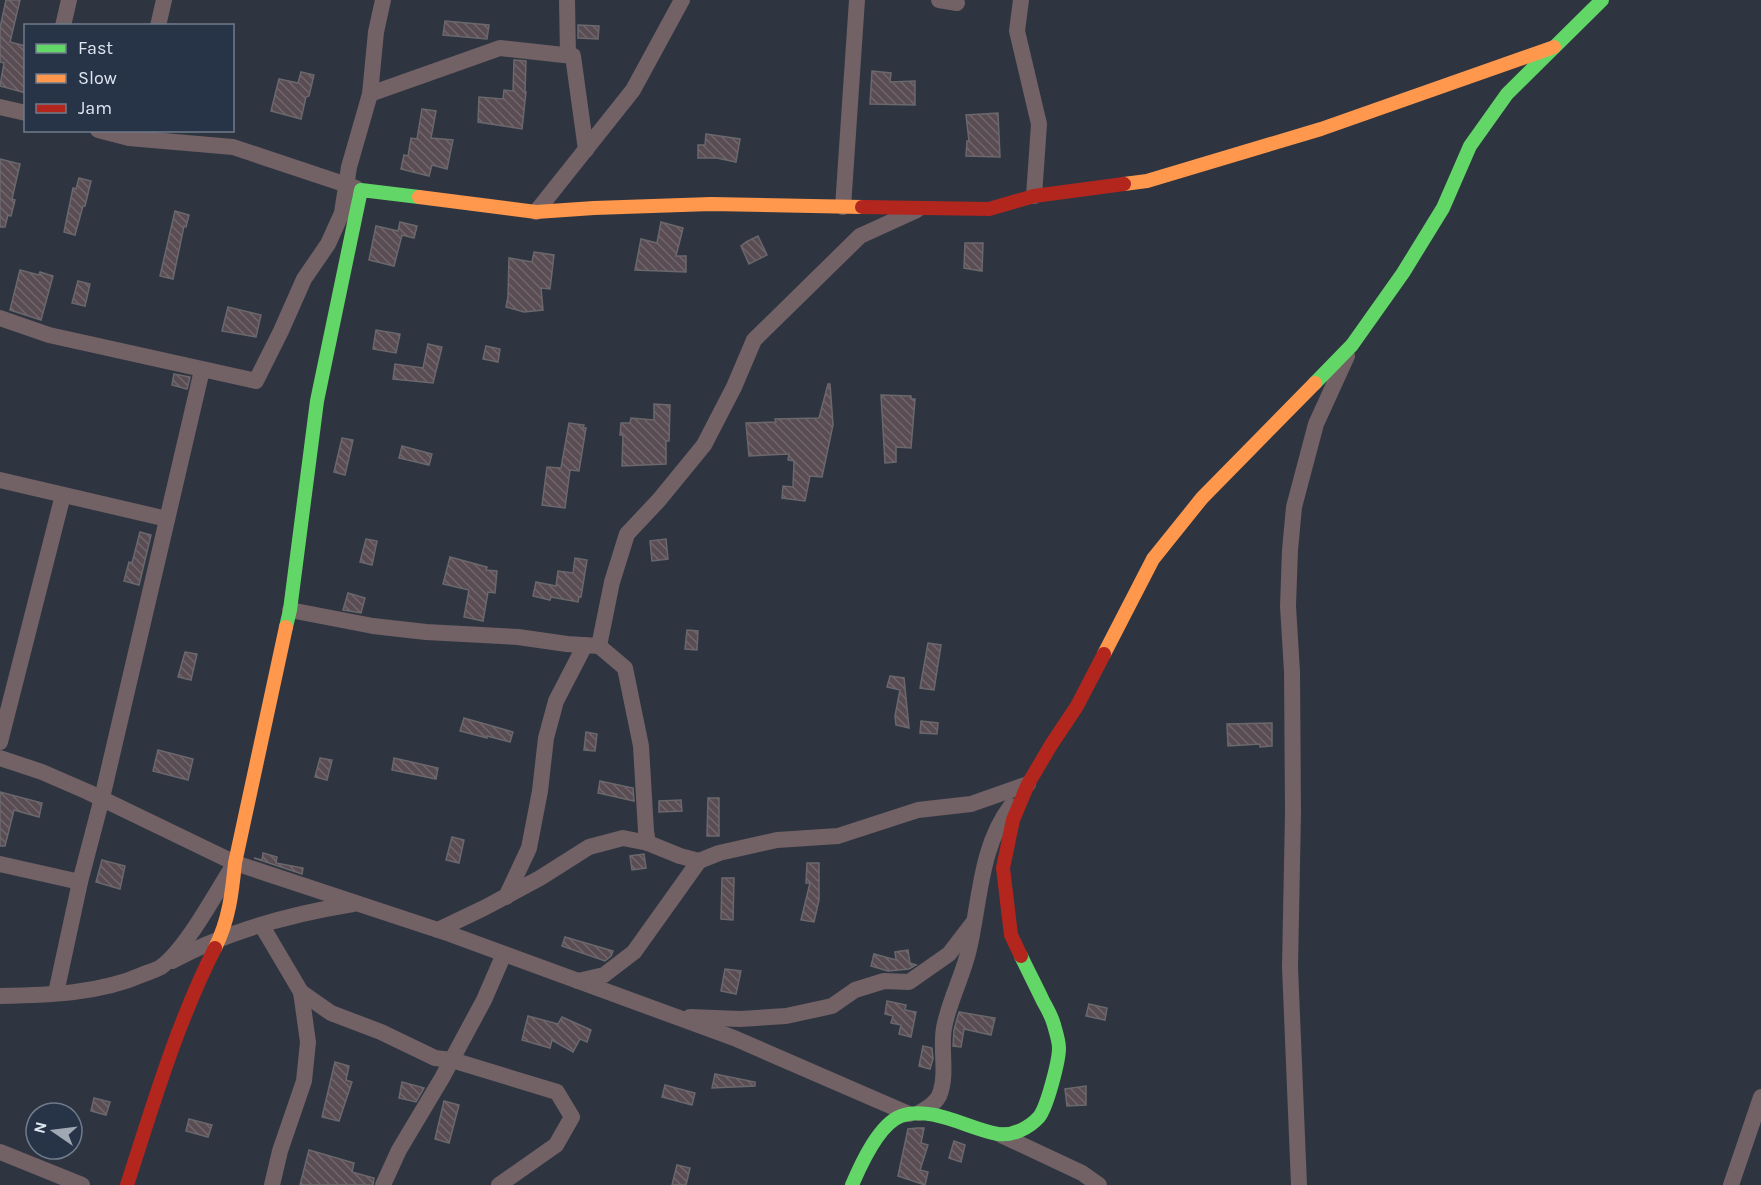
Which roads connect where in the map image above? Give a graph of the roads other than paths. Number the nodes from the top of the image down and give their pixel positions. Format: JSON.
{"nodes":[{"id":1,"x":69,"y":0,"type":"edge"},
{"id":2,"x":164,"y":0,"type":"edge"},
{"id":3,"x":383,"y":0,"type":"edge"},
{"id":4,"x":567,"y":0,"type":"edge"},
{"id":5,"x":682,"y":0,"type":"edge"},
{"id":6,"x":857,"y":0,"type":"edge"},
{"id":7,"x":939,"y":0,"type":"edge"},
{"id":8,"x":1021,"y":0,"type":"edge"},
{"id":9,"x":1602,"y":0,"type":"edge"},
{"id":10,"x":959,"y":1,"type":"edge"},
{"id":11,"x":63,"y":24,"type":"edge"},
{"id":12,"x":158,"y":24,"type":"edge"},
{"id":13,"x":1554,"y":47,"type":"junction"},
{"id":14,"x":568,"y":55,"type":"junction"},
{"id":15,"x":370,"y":94,"type":"junction"},
{"id":16,"x":0,"y":107,"type":"edge"},
{"id":17,"x":24,"y":113,"type":"edge"},
{"id":18,"x":114,"y":132,"type":"edge"},
{"id":19,"x":130,"y":134,"type":"edge"},
{"id":20,"x":586,"y":150,"type":"junction"},
{"id":21,"x":354,"y":187,"type":"junction"},
{"id":22,"x":1034,"y":196,"type":"junction"},
{"id":23,"x":843,"y":207,"type":"junction"},
{"id":24,"x":922,"y":208,"type":"junction"},
{"id":25,"x":536,"y":212,"type":"junction"},
{"id":26,"x":0,"y":318,"type":"edge"},
{"id":27,"x":1352,"y":345,"type":"junction"},
{"id":28,"x":202,"y":370,"type":"junction"},
{"id":29,"x":0,"y":480,"type":"edge"},
{"id":30,"x":63,"y":495,"type":"junction"},
{"id":31,"x":167,"y":519,"type":"junction"},
{"id":32,"x":290,"y":610,"type":"junction"},
{"id":33,"x":592,"y":645,"type":"junction"},
{"id":34,"x":0,"y":742,"type":"edge"},
{"id":35,"x":0,"y":758,"type":"edge"},
{"id":36,"x":1028,"y":784,"type":"junction"},
{"id":37,"x":102,"y":798,"type":"junction"},
{"id":38,"x":648,"y":843,"type":"junction"},
{"id":39,"x":699,"y":861,"type":"junction"},
{"id":40,"x":235,"y":863,"type":"junction"},
{"id":41,"x":0,"y":864,"type":"edge"},
{"id":42,"x":80,"y":882,"type":"junction"},
{"id":43,"x":506,"y":897,"type":"junction"},
{"id":44,"x":357,"y":903,"type":"junction"},
{"id":45,"x":975,"y":921,"type":"junction"},
{"id":46,"x":262,"y":926,"type":"junction"},
{"id":47,"x":438,"y":930,"type":"junction"},
{"id":48,"x":220,"y":939,"type":"junction"},
{"id":49,"x":504,"y":954,"type":"junction"},
{"id":50,"x":161,"y":967,"type":"junction"},
{"id":51,"x":579,"y":981,"type":"junction"},
{"id":52,"x":301,"y":992,"type":"junction"},
{"id":53,"x":56,"y":993,"type":"junction"},
{"id":54,"x":0,"y":996,"type":"edge"},
{"id":55,"x":674,"y":1016,"type":"junction"},
{"id":56,"x":452,"y":1060,"type":"junction"},
{"id":57,"x":1761,"y":1097,"type":"edge"},
{"id":58,"x":914,"y":1114,"type":"junction"},
{"id":59,"x":1000,"y":1134,"type":"junction"},
{"id":60,"x":0,"y":1152,"type":"edge"},
{"id":61,"x":82,"y":1185,"type":"edge"},
{"id":62,"x":127,"y":1185,"type":"edge"},
{"id":63,"x":272,"y":1185,"type":"edge"},
{"id":64,"x":383,"y":1185,"type":"edge"},
{"id":65,"x":499,"y":1185,"type":"edge"},
{"id":66,"x":852,"y":1185,"type":"edge"},
{"id":67,"x":1099,"y":1185,"type":"edge"},
{"id":68,"x":1299,"y":1185,"type":"edge"},
{"id":69,"x":1731,"y":1185,"type":"edge"}],
"edges":[{"from":1,"to":11,"type":"street"},
{"from":2,"to":12,"type":"street"},
{"from":3,"to":15,"type":"street"},
{"from":4,"to":14,"type":"street"},
{"from":5,"to":20,"type":"street"},
{"from":6,"to":23,"type":"street"},
{"from":7,"to":10,"type":"street"},
{"from":8,"to":22,"type":"street"},
{"from":9,"to":13,"type":"street"},
{"from":13,"to":22,"type":"street"},
{"from":13,"to":27,"type":"street"},
{"from":14,"to":15,"type":"street"},
{"from":14,"to":20,"type":"street"},
{"from":15,"to":21,"type":"street"},
{"from":16,"to":17,"type":"street"},
{"from":18,"to":19,"type":"street"},
{"from":19,"to":21,"type":"street"},
{"from":20,"to":25,"type":"street"},
{"from":21,"to":25,"type":"street"},
{"from":21,"to":28,"type":"street"},
{"from":21,"to":32,"type":"street"},
{"from":22,"to":24,"type":"street"},
{"from":23,"to":24,"type":"street"},
{"from":23,"to":25,"type":"street"},
{"from":24,"to":33,"type":"street"},
{"from":26,"to":28,"type":"street"},
{"from":27,"to":36,"type":"street"},
{"from":27,"to":68,"type":"street"},
{"from":28,"to":31,"type":"street"},
{"from":29,"to":30,"type":"street"},
{"from":30,"to":31,"type":"street"},
{"from":30,"to":34,"type":"street"},
{"from":31,"to":37,"type":"street"},
{"from":32,"to":33,"type":"street"},
{"from":32,"to":40,"type":"street"},
{"from":33,"to":38,"type":"street"},
{"from":33,"to":43,"type":"street"},
{"from":35,"to":37,"type":"street"},
{"from":36,"to":39,"type":"street"},
{"from":36,"to":45,"type":"street"},
{"from":36,"to":59,"type":"street"},
{"from":37,"to":40,"type":"street"},
{"from":37,"to":42,"type":"street"},
{"from":38,"to":39,"type":"street"},
{"from":38,"to":43,"type":"street"},
{"from":39,"to":51,"type":"street"},
{"from":40,"to":44,"type":"street"},
{"from":40,"to":48,"type":"street"},
{"from":40,"to":50,"type":"street"},
{"from":41,"to":42,"type":"street"},
{"from":42,"to":53,"type":"street"},
{"from":43,"to":47,"type":"street"},
{"from":44,"to":46,"type":"street"},
{"from":44,"to":47,"type":"street"},
{"from":45,"to":55,"type":"street"},
{"from":45,"to":58,"type":"street"},
{"from":46,"to":48,"type":"street"},
{"from":46,"to":52,"type":"street"},
{"from":47,"to":49,"type":"street"},
{"from":48,"to":50,"type":"street"},
{"from":48,"to":62,"type":"street"},
{"from":49,"to":51,"type":"street"},
{"from":49,"to":56,"type":"street"},
{"from":50,"to":53,"type":"street"},
{"from":51,"to":55,"type":"street"},
{"from":52,"to":56,"type":"street"},
{"from":52,"to":63,"type":"street"},
{"from":53,"to":54,"type":"street"},
{"from":55,"to":58,"type":"street"},
{"from":56,"to":64,"type":"street"},
{"from":56,"to":65,"type":"street"},
{"from":57,"to":69,"type":"street"},
{"from":58,"to":59,"type":"street"},
{"from":58,"to":66,"type":"street"},
{"from":59,"to":67,"type":"street"},
{"from":60,"to":61,"type":"street"}]}
